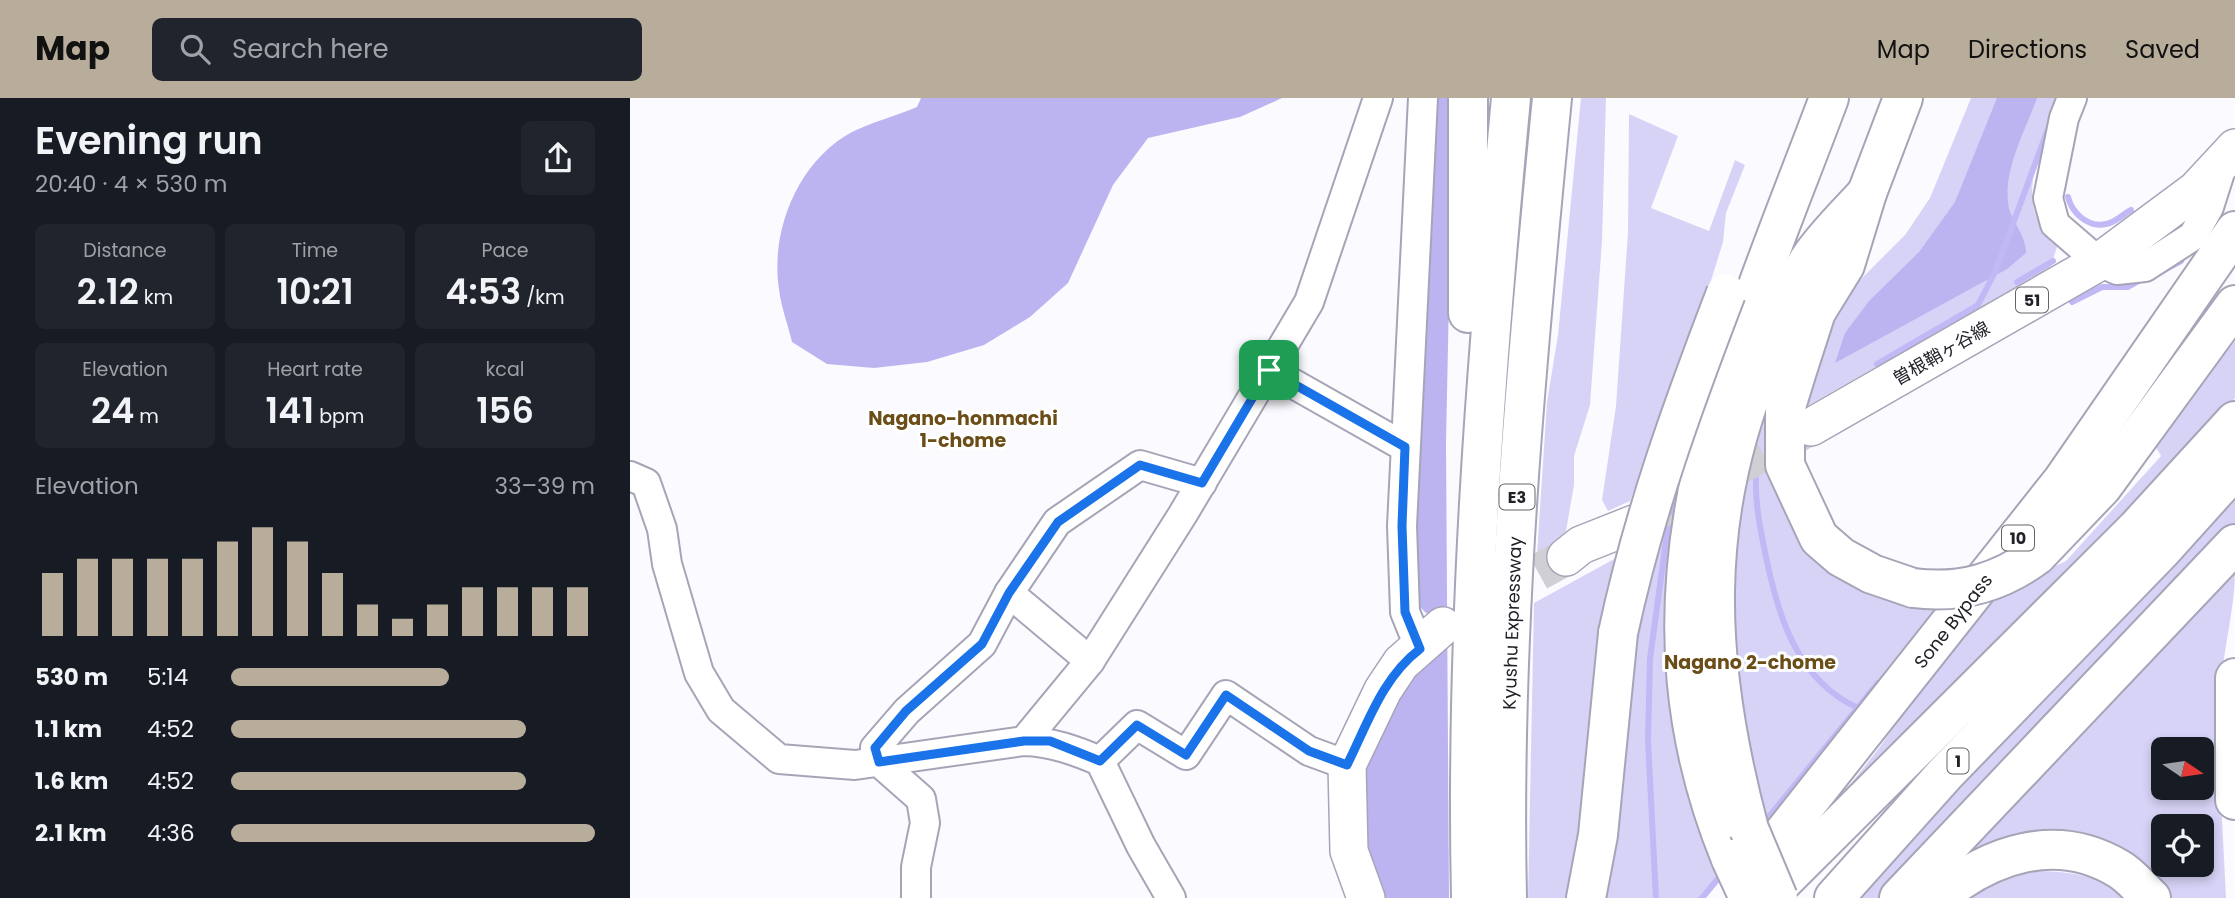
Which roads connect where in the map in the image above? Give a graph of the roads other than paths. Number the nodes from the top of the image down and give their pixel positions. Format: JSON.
{"nodes":[{"id":1,"x":1378,"y":98,"type":"edge"},
{"id":2,"x":1423,"y":98,"type":"edge"},
{"id":3,"x":1468,"y":98,"type":"edge"},
{"id":4,"x":1511,"y":98,"type":"edge"},
{"id":5,"x":1552,"y":98,"type":"edge"},
{"id":6,"x":1828,"y":98,"type":"edge"},
{"id":7,"x":1903,"y":98,"type":"edge"},
{"id":8,"x":2072,"y":98,"type":"edge"},
{"id":9,"x":2230,"y":154,"type":"edge"},
{"id":10,"x":1867,"y":193,"type":"junction"},
{"id":11,"x":2235,"y":230,"type":"edge"},
{"id":12,"x":2099,"y":262,"type":"junction"},
{"id":13,"x":2235,"y":305,"type":"edge"},
{"id":14,"x":2235,"y":317,"type":"edge"},
{"id":15,"x":2202,"y":354,"type":"junction"},
{"id":16,"x":1269,"y":370,"type":"junction"},
{"id":17,"x":2235,"y":421,"type":"edge"},
{"id":18,"x":1811,"y":427,"type":"tunnel mouth"},
{"id":19,"x":1405,"y":447,"type":"junction"},
{"id":20,"x":2235,"y":469,"type":"edge"},
{"id":21,"x":630,"y":476,"type":"edge"},
{"id":22,"x":1202,"y":483,"type":"junction"},
{"id":23,"x":1634,"y":524,"type":"tunnel mouth"},
{"id":24,"x":2235,"y":544,"type":"edge"},
{"id":25,"x":1566,"y":557,"type":"tunnel mouth"},
{"id":26,"x":1009,"y":593,"type":"junction"},
{"id":27,"x":2076,"y":615,"type":"junction"},
{"id":28,"x":1431,"y":638,"type":"joint"},
{"id":29,"x":1090,"y":661,"type":"junction"},
{"id":30,"x":2235,"y":678,"type":"edge"},
{"id":31,"x":1471,"y":690,"type":"junction"},
{"id":32,"x":1024,"y":741,"type":"junction"},
{"id":33,"x":1100,"y":761,"type":"junction"},
{"id":34,"x":879,"y":762,"type":"junction"},
{"id":35,"x":1347,"y":765,"type":"junction"},
{"id":36,"x":2235,"y":800,"type":"edge"},
{"id":37,"x":1740,"y":844,"type":"junction"},
{"id":38,"x":916,"y":898,"type":"edge"},
{"id":39,"x":1171,"y":898,"type":"edge"},
{"id":40,"x":1366,"y":898,"type":"edge"},
{"id":41,"x":1471,"y":898,"type":"edge"},
{"id":42,"x":1507,"y":898,"type":"edge"},
{"id":43,"x":1586,"y":898,"type":"edge"},
{"id":44,"x":1731,"y":898,"type":"edge"},
{"id":45,"x":1749,"y":898,"type":"edge"},
{"id":46,"x":1766,"y":898,"type":"edge"},
{"id":47,"x":1778,"y":898,"type":"edge"},
{"id":48,"x":1834,"y":898,"type":"edge"},
{"id":49,"x":1899,"y":898,"type":"edge"},
{"id":50,"x":1937,"y":898,"type":"edge"},
{"id":51,"x":2151,"y":898,"type":"edge"}],
"edges":[{"from":1,"to":16,"type":"street"},
{"from":2,"to":19,"type":"street"},
{"from":3,"to":31,"type":"highway"},
{"from":4,"to":31,"type":"highway","number":"E3"},
{"from":5,"to":42,"type":"highway","name":"Kyushu Expressway","number":"E3"},
{"from":6,"to":37,"type":"highway"},
{"from":6,"to":43,"type":"highway","bridge":true},
{"from":7,"to":10,"type":"highway"},
{"from":8,"to":12,"type":"street"},
{"from":9,"to":12,"type":"main road","name":"曽根鞘ヶ谷線","number":"51"},
{"from":10,"to":15,"type":"highway","bridge":true},
{"from":10,"to":37,"type":"highway"},
{"from":11,"to":44,"type":"highway","name":"Sone Bypass","number":"10"},
{"from":12,"to":18,"type":"main road","name":"曽根鞘ヶ谷線","number":"51"},
{"from":13,"to":15,"type":"highway"},
{"from":14,"to":15,"type":"highway"},
{"from":16,"to":19,"type":"street"},
{"from":16,"to":22,"type":"street"},
{"from":17,"to":27,"type":"highway","number":"1"},
{"from":19,"to":28,"type":"street"},
{"from":20,"to":27,"type":"highway","number":"1"},
{"from":21,"to":34,"type":"street"},
{"from":22,"to":26,"type":"street"},
{"from":22,"to":29,"type":"street"},
{"from":23,"to":25,"type":"main road"},
{"from":24,"to":49,"type":"highway"},
{"from":26,"to":29,"type":"street"},
{"from":26,"to":34,"type":"street"},
{"from":27,"to":46,"type":"highway","number":"1"},
{"from":27,"to":48,"type":"highway","number":"1"},
{"from":28,"to":35,"type":"main road"},
{"from":29,"to":32,"type":"street"},
{"from":30,"to":36,"type":"highway"},
{"from":31,"to":41,"type":"highway","number":"E3"},
{"from":32,"to":33,"type":"street"},
{"from":32,"to":34,"type":"street"},
{"from":33,"to":35,"type":"street"},
{"from":33,"to":39,"type":"street"},
{"from":34,"to":38,"type":"street"},
{"from":35,"to":40,"type":"main road"},
{"from":37,"to":45,"type":"highway","bridge":true},
{"from":37,"to":47,"type":"highway","bridge":true},
{"from":50,"to":51,"type":"highway"}]}
